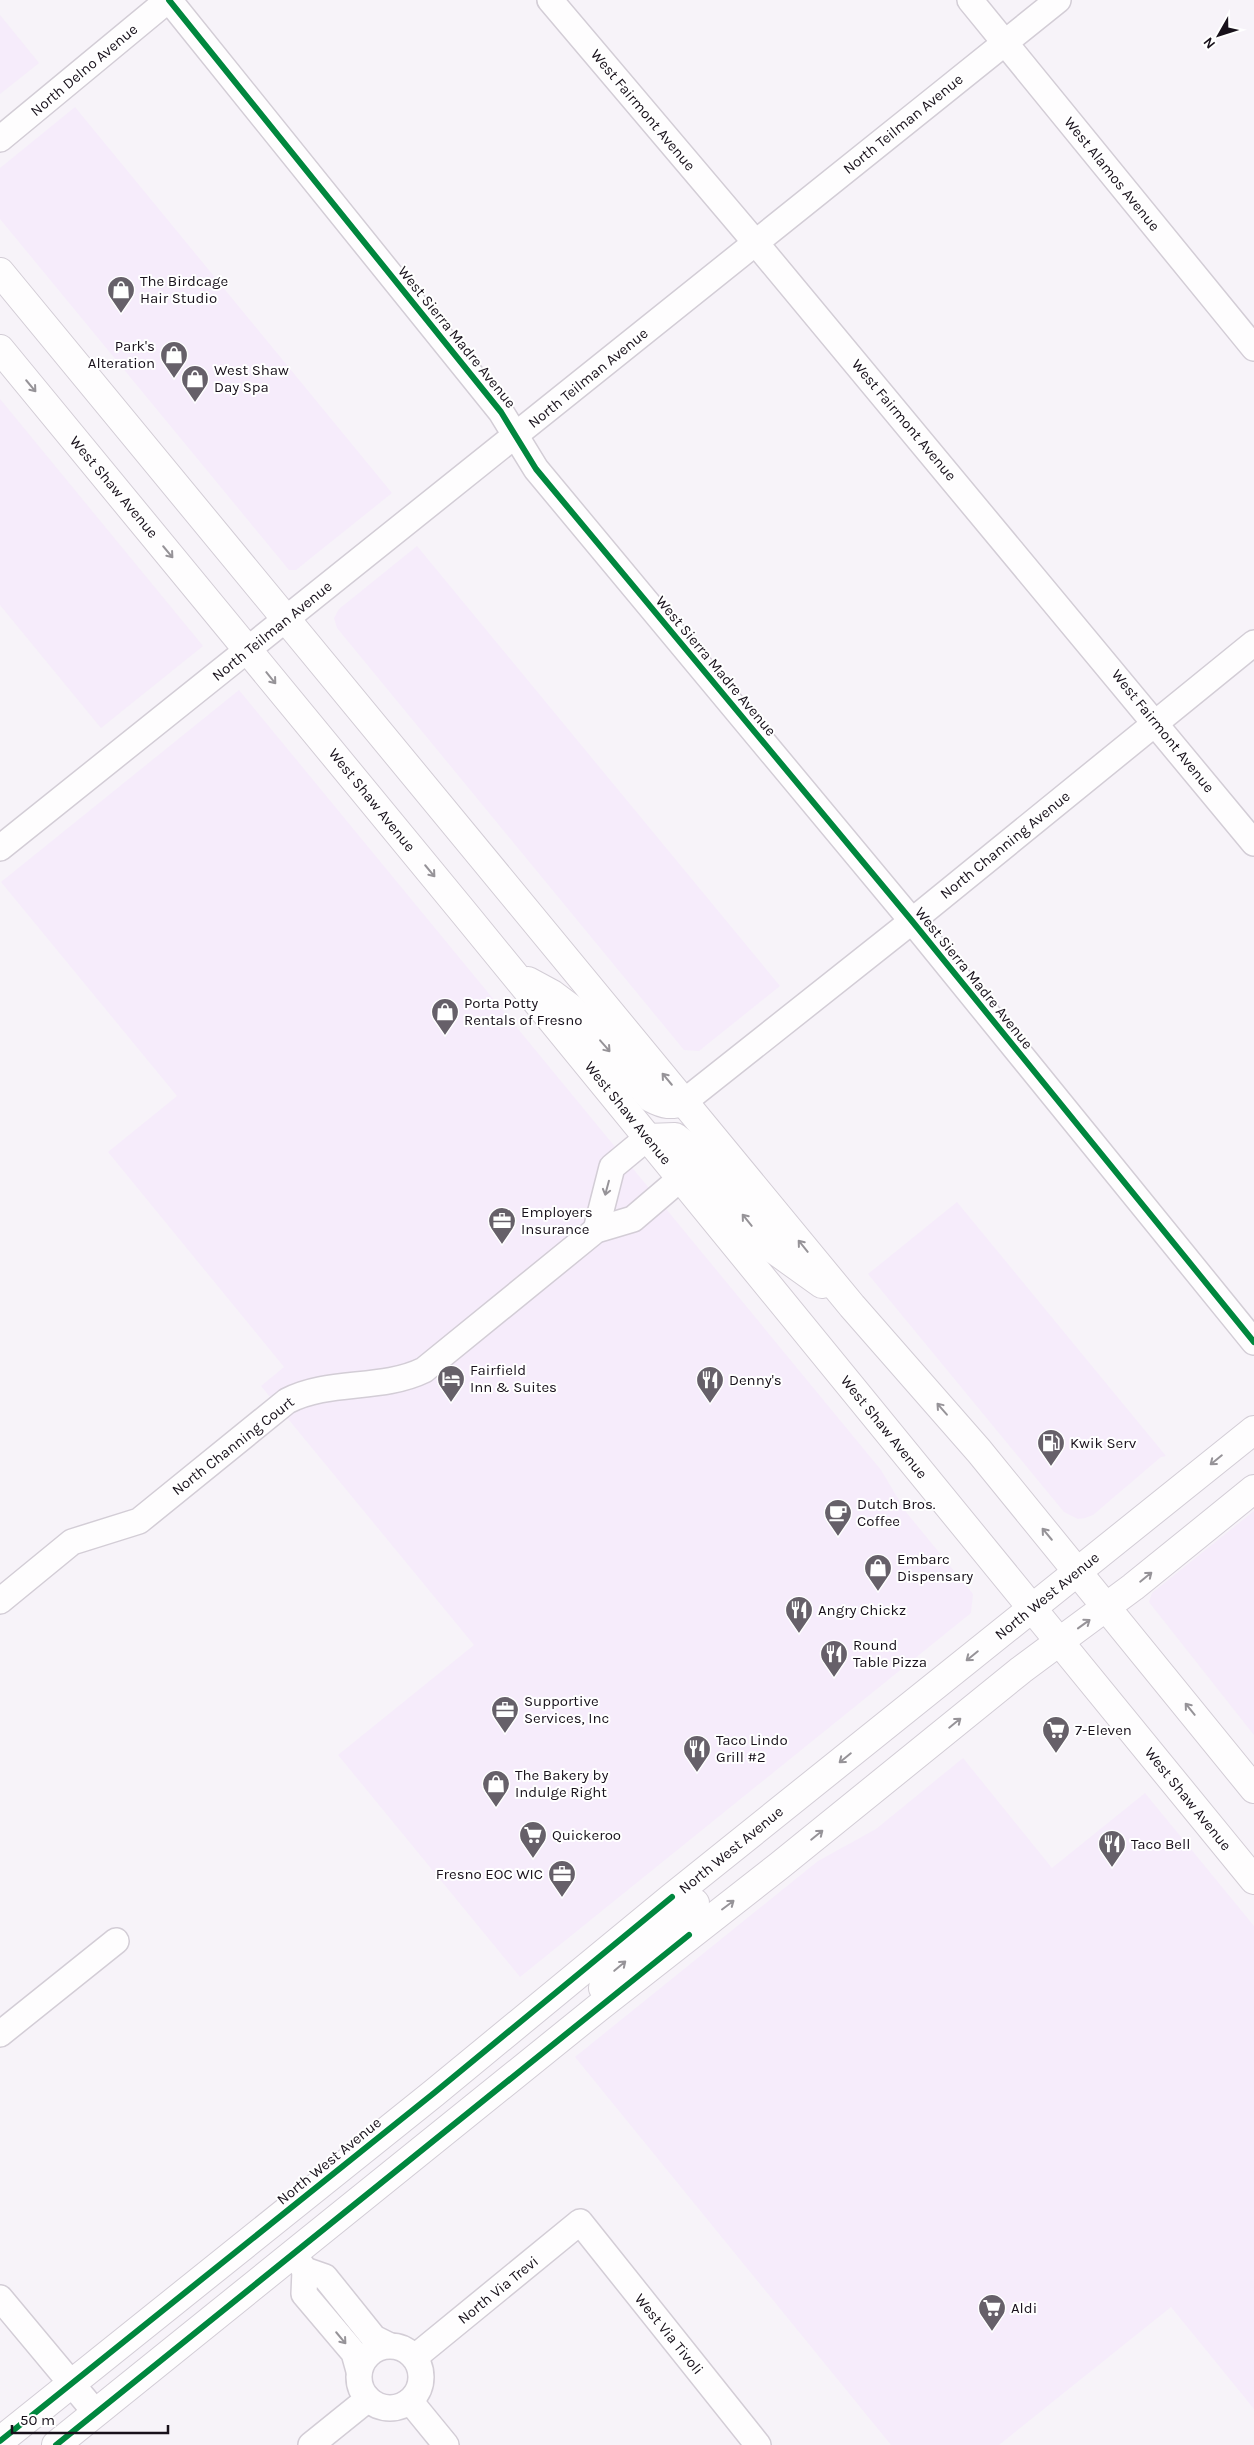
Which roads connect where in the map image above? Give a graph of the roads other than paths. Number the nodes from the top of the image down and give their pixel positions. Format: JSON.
{"nodes":[{"id":1,"x":168,"y":0,"type":"edge"},
{"id":2,"x":550,"y":0,"type":"edge"},
{"id":3,"x":970,"y":0,"type":"edge"},
{"id":4,"x":1058,"y":0,"type":"edge"},
{"id":5,"x":1004,"y":43,"type":"junction"},
{"id":6,"x":0,"y":139,"type":"edge"},
{"id":7,"x":755,"y":242,"type":"junction"},
{"id":8,"x":0,"y":272,"type":"edge"},
{"id":9,"x":1254,"y":348,"type":"edge"},
{"id":10,"x":0,"y":349,"type":"edge"},
{"id":11,"x":517,"y":436,"type":"junction"},
{"id":12,"x":287,"y":620,"type":"junction"},
{"id":13,"x":1254,"y":643,"type":"edge"},
{"id":14,"x":249,"y":651,"type":"junction"},
{"id":15,"x":1156,"y":722,"type":"junction"},
{"id":16,"x":1254,"y":843,"type":"edge"},
{"id":17,"x":0,"y":846,"type":"edge"},
{"id":18,"x":912,"y":921,"type":"junction"},
{"id":19,"x":514,"y":973,"type":"junction"},
{"id":20,"x":685,"y":1102,"type":"junction"},
{"id":21,"x":647,"y":1138,"type":"junction"},
{"id":22,"x":681,"y":1178,"type":"junction"},
{"id":23,"x":596,"y":1230,"type":"junction"},
{"id":24,"x":852,"y":1306,"type":"junction"},
{"id":25,"x":1254,"y":1342,"type":"edge"},
{"id":26,"x":1254,"y":1430,"type":"edge"},
{"id":27,"x":1254,"y":1489,"type":"edge"},
{"id":28,"x":1078,"y":1571,"type":"junction"},
{"id":29,"x":0,"y":1601,"type":"edge"},
{"id":30,"x":1108,"y":1607,"type":"junction"},
{"id":31,"x":1033,"y":1608,"type":"junction"},
{"id":32,"x":1060,"y":1642,"type":"junction"},
{"id":33,"x":1254,"y":1789,"type":"edge"},
{"id":34,"x":713,"y":1864,"type":"junction"},
{"id":35,"x":1254,"y":1880,"type":"edge"},
{"id":36,"x":116,"y":1941,"type":"dead end"},
{"id":37,"x":599,"y":2007,"type":"junction"},
{"id":38,"x":0,"y":2034,"type":"edge"},
{"id":39,"x":434,"y":2093,"type":"junction"},
{"id":40,"x":580,"y":2222,"type":"joint"},
{"id":41,"x":299,"y":2262,"type":"junction"},
{"id":42,"x":338,"y":2293,"type":"junction"},
{"id":43,"x":0,"y":2298,"type":"edge"},
{"id":44,"x":317,"y":2309,"type":"junction"},
{"id":45,"x":388,"y":2345,"type":"junction"},
{"id":46,"x":415,"y":2357,"type":"junction"},
{"id":47,"x":359,"y":2371,"type":"junction"},
{"id":48,"x":71,"y":2384,"type":"junction"},
{"id":49,"x":368,"y":2399,"type":"junction"},
{"id":50,"x":410,"y":2401,"type":"junction"},
{"id":51,"x":96,"y":2413,"type":"junction"},
{"id":52,"x":0,"y":2441,"type":"edge"},
{"id":53,"x":56,"y":2445,"type":"edge"},
{"id":54,"x":311,"y":2445,"type":"edge"},
{"id":55,"x":446,"y":2445,"type":"edge"},
{"id":56,"x":758,"y":2445,"type":"edge"}],
"edges":[{"from":1,"to":6,"type":"street","name":"North Delno Avenue"},
{"from":1,"to":11,"type":"street","name":"West Sierra Madre Avenue"},
{"from":2,"to":7,"type":"street","name":"West Fairmont Avenue"},
{"from":3,"to":5,"type":"street","name":"West Alamos Avenue"},
{"from":4,"to":5,"type":"street","name":"North Teilman Avenue"},
{"from":5,"to":7,"type":"street","name":"North Teilman Avenue"},
{"from":5,"to":9,"type":"street","name":"West Alamos Avenue"},
{"from":7,"to":11,"type":"street","name":"North Teilman Avenue"},
{"from":7,"to":15,"type":"street","name":"West Fairmont Avenue"},
{"from":8,"to":12,"type":"main road"},
{"from":10,"to":14,"type":"main road","name":"West Shaw Avenue","one_way":true},
{"from":11,"to":12,"type":"street","name":"North Teilman Avenue"},
{"from":11,"to":18,"type":"street","name":"West Sierra Madre Avenue"},
{"from":12,"to":14,"type":"street","name":"North Teilman Avenue"},
{"from":20,"to":12,"type":"main road","one_way":true},
{"from":13,"to":15,"type":"street","name":"North Channing Avenue"},
{"from":14,"to":17,"type":"street","name":"North Teilman Avenue"},
{"from":14,"to":19,"type":"main road","name":"West Shaw Avenue","one_way":true},
{"from":15,"to":16,"type":"street","name":"West Fairmont Avenue"},
{"from":15,"to":18,"type":"street","name":"North Channing Avenue"},
{"from":18,"to":20,"type":"street","name":"North Channing Avenue"},
{"from":18,"to":25,"type":"street","name":"West Sierra Madre Avenue"},
{"from":19,"to":20,"type":"main road","one_way":true},
{"from":19,"to":21,"type":"main road","name":"West Shaw Avenue"},
{"from":24,"to":20,"type":"main road","one_way":true},
{"from":21,"to":22,"type":"main road","name":"West Shaw Avenue"},
{"from":21,"to":23,"type":"street","one_way":true},
{"from":24,"to":21,"type":"main road","one_way":true},
{"from":22,"to":23,"type":"street","name":"North Channing Court"},
{"from":22,"to":31,"type":"main road","name":"West Shaw Avenue"},
{"from":23,"to":29,"type":"street","name":"North Channing Court"},
{"from":28,"to":24,"type":"main road","one_way":true},
{"from":26,"to":28,"type":"main road","name":"North West Avenue","one_way":true},
{"from":30,"to":27,"type":"main road","one_way":true},
{"from":28,"to":30,"type":"main road"},
{"from":28,"to":31,"type":"main road","name":"North West Avenue"},
{"from":32,"to":30,"type":"main road","one_way":true},
{"from":33,"to":30,"type":"main road","one_way":true},
{"from":31,"to":32,"type":"main road","name":"West Shaw Avenue"},
{"from":31,"to":34,"type":"main road","name":"North West Avenue","one_way":true},
{"from":32,"to":35,"type":"main road","name":"West Shaw Avenue"},
{"from":37,"to":32,"type":"main road","one_way":true},
{"from":37,"to":34,"type":"main road","one_way":true},
{"from":34,"to":39,"type":"main road","name":"North West Avenue"},
{"from":36,"to":38,"type":"street"},
{"from":37,"to":41,"type":"main road"},
{"from":39,"to":41,"type":"main road"},
{"from":39,"to":48,"type":"main road","name":"North West Avenue"},
{"from":40,"to":46,"type":"street","name":"North Via Trevi"},
{"from":40,"to":56,"type":"street","name":"West Via Tivoli"},
{"from":41,"to":42,"type":"street"},
{"from":41,"to":44,"type":"street"},
{"from":41,"to":51,"type":"main road"},
{"from":42,"to":44,"type":"street"},
{"from":42,"to":45,"type":"street"},
{"from":43,"to":48,"type":"street"},
{"from":44,"to":47,"type":"street","one_way":true},
{"from":45,"to":46,"type":"street"},
{"from":45,"to":47,"type":"street"},
{"from":46,"to":50,"type":"street"},
{"from":47,"to":49,"type":"street"},
{"from":48,"to":51,"type":"street"},
{"from":48,"to":52,"type":"main road","name":"North West Avenue"},
{"from":49,"to":50,"type":"street"},
{"from":49,"to":54,"type":"street"},
{"from":50,"to":55,"type":"street"},
{"from":51,"to":53,"type":"main road"}]}
